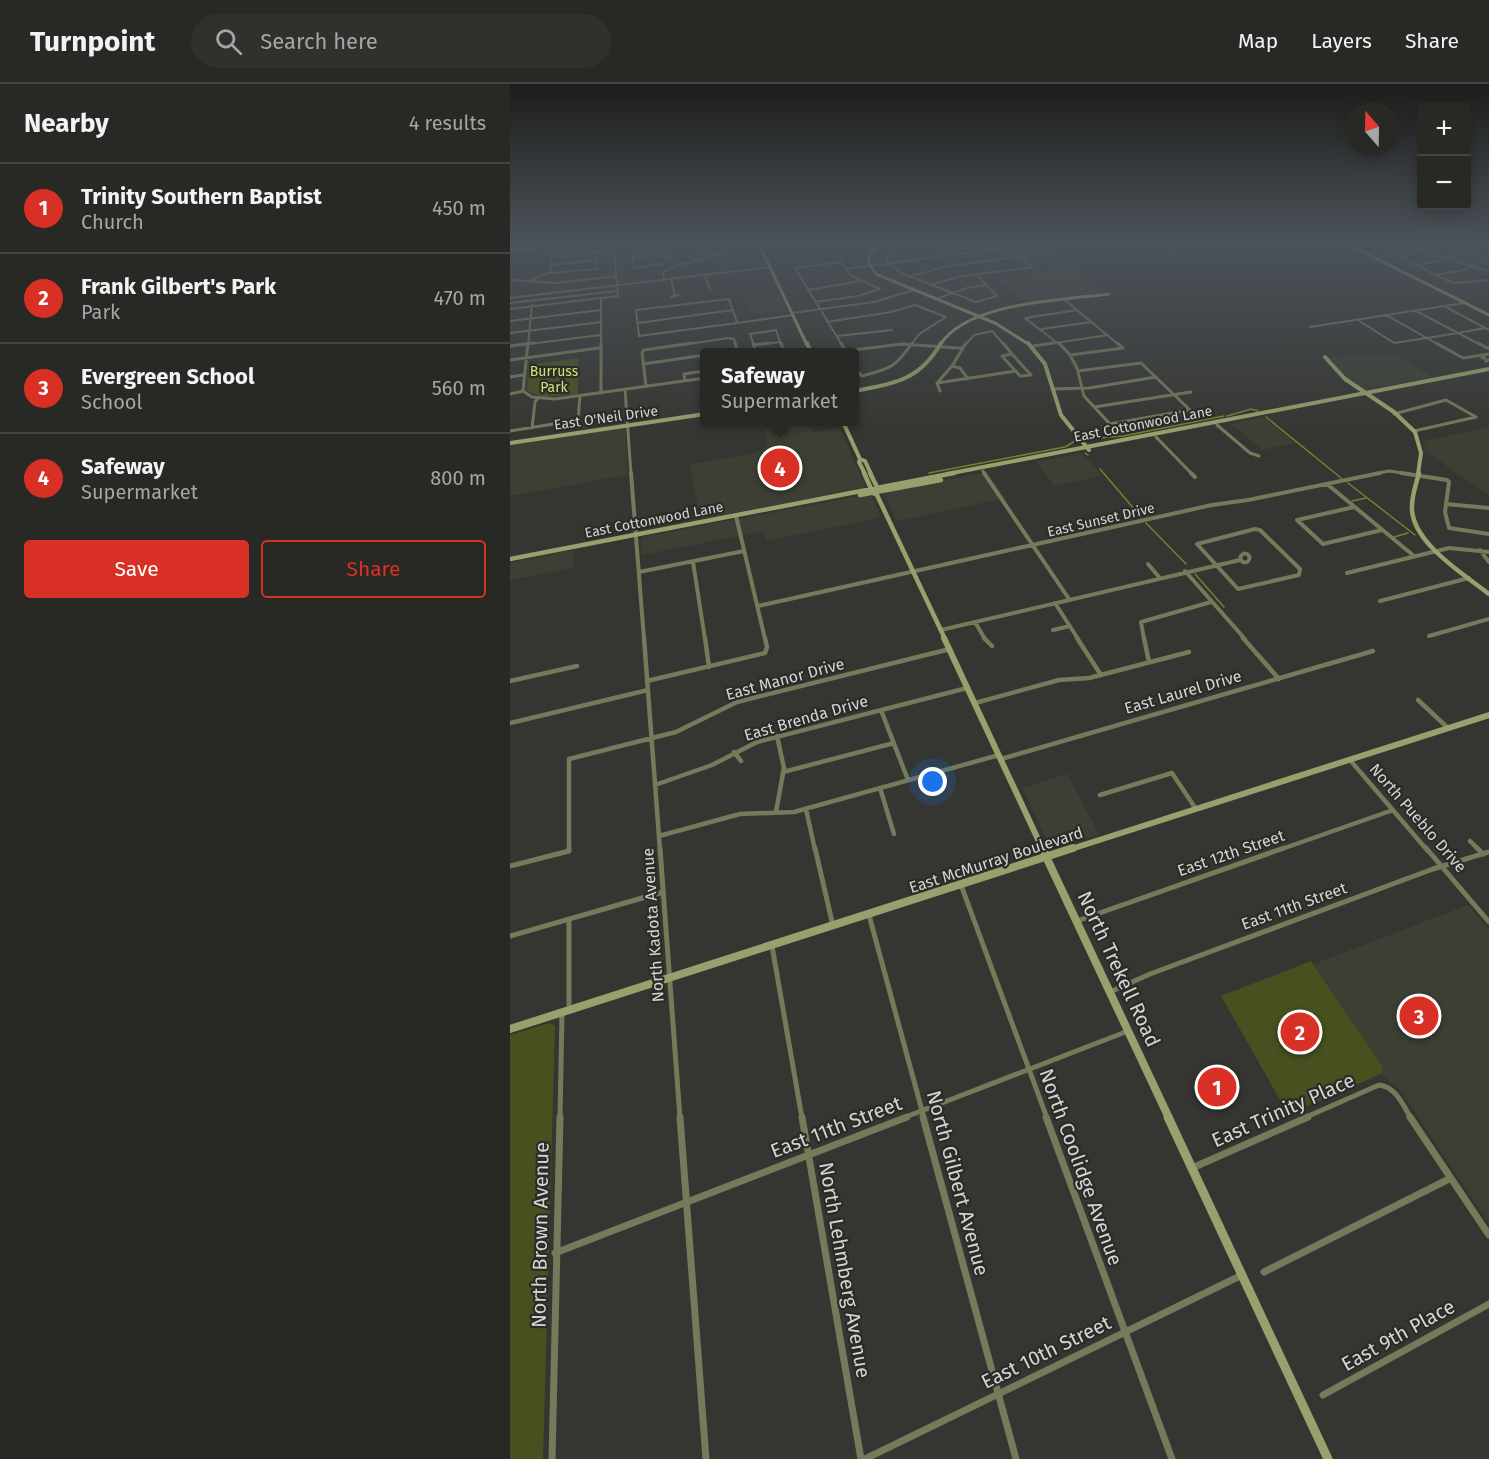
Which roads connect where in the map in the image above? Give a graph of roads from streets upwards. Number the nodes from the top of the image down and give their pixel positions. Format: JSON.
{"nodes":[{"id":1,"x":537,"y":306,"type":"edge"},
{"id":2,"x":601,"y":306,"type":"edge"},
{"id":3,"x":668,"y":306,"type":"edge"},
{"id":4,"x":732,"y":306,"type":"edge"},
{"id":5,"x":789,"y":306,"type":"edge"},
{"id":6,"x":817,"y":306,"type":"edge"},
{"id":7,"x":841,"y":306,"type":"edge"},
{"id":8,"x":911,"y":306,"type":"edge"},
{"id":9,"x":918,"y":306,"type":"edge"},
{"id":10,"x":954,"y":306,"type":"edge"},
{"id":11,"x":1027,"y":306,"type":"edge"},
{"id":12,"x":1072,"y":306,"type":"edge"},
{"id":13,"x":1444,"y":306,"type":"joint"},
{"id":14,"x":1472,"y":306,"type":"edge"},
{"id":15,"x":531,"y":307,"type":"junction"},
{"id":16,"x":510,"y":309,"type":"edge"},
{"id":17,"x":819,"y":309,"type":"junction"},
{"id":18,"x":601,"y":310,"type":"junction"},
{"id":19,"x":733,"y":310,"type":"junction"},
{"id":20,"x":1077,"y":310,"type":"junction"},
{"id":21,"x":1416,"y":311,"type":"junction"},
{"id":22,"x":793,"y":314,"type":"junction"},
{"id":23,"x":1386,"y":315,"type":"junction"},
{"id":24,"x":1489,"y":315,"type":"edge"},
{"id":25,"x":982,"y":317,"type":"junction"},
{"id":26,"x":530,"y":318,"type":"junction"},
{"id":27,"x":1358,"y":320,"type":"junction"},
{"id":28,"x":510,"y":321,"type":"edge"},
{"id":29,"x":602,"y":322,"type":"junction"},
{"id":30,"x":638,"y":322,"type":"junction"},
{"id":31,"x":826,"y":322,"type":"junction"},
{"id":32,"x":1091,"y":322,"type":"junction"},
{"id":33,"x":737,"y":323,"type":"junction"},
{"id":34,"x":1310,"y":327,"type":"dead end"},
{"id":35,"x":1042,"y":329,"type":"junction"},
{"id":36,"x":1487,"y":329,"type":"edge"},
{"id":37,"x":892,"y":330,"type":"dead end"},
{"id":38,"x":528,"y":331,"type":"junction"},
{"id":39,"x":510,"y":333,"type":"edge"},
{"id":40,"x":1458,"y":333,"type":"junction"},
{"id":41,"x":600,"y":335,"type":"junction"},
{"id":42,"x":1108,"y":335,"type":"junction"},
{"id":43,"x":837,"y":336,"type":"junction"},
{"id":44,"x":1427,"y":338,"type":"junction"},
{"id":45,"x":780,"y":342,"type":"junction"},
{"id":46,"x":1058,"y":342,"type":"junction"},
{"id":47,"x":527,"y":344,"type":"junction"},
{"id":48,"x":754,"y":345,"type":"junction"},
{"id":49,"x":912,"y":345,"type":"junction"},
{"id":50,"x":510,"y":346,"type":"edge"},
{"id":51,"x":1033,"y":346,"type":"junction"},
{"id":52,"x":939,"y":347,"type":"junction"},
{"id":53,"x":599,"y":348,"type":"junction"},
{"id":54,"x":736,"y":348,"type":"edge"},
{"id":55,"x":755,"y":348,"type":"edge"},
{"id":56,"x":782,"y":348,"type":"edge"},
{"id":57,"x":809,"y":348,"type":"edge"},
{"id":58,"x":844,"y":348,"type":"edge"},
{"id":59,"x":961,"y":348,"type":"junction"},
{"id":60,"x":859,"y":350,"type":"edge"},
{"id":61,"x":1489,"y":352,"type":"edge"},
{"id":62,"x":1013,"y":354,"type":"junction"},
{"id":63,"x":700,"y":356,"type":"edge"},
{"id":64,"x":1070,"y":356,"type":"junction"},
{"id":65,"x":1325,"y":357,"type":"dead end"},
{"id":66,"x":525,"y":358,"type":"junction"},
{"id":67,"x":1485,"y":359,"type":"edge"},
{"id":68,"x":510,"y":360,"type":"edge"},
{"id":69,"x":643,"y":364,"type":"junction"},
{"id":70,"x":952,"y":366,"type":"junction"},
{"id":71,"x":1016,"y":371,"type":"junction"},
{"id":72,"x":1078,"y":371,"type":"junction"},
{"id":73,"x":1489,"y":371,"type":"edge"},
{"id":74,"x":700,"y":372,"type":"edge"},
{"id":75,"x":859,"y":373,"type":"edge"},
{"id":76,"x":523,"y":375,"type":"junction"},
{"id":77,"x":510,"y":377,"type":"edge"},
{"id":78,"x":700,"y":377,"type":"edge"},
{"id":79,"x":1157,"y":377,"type":"junction"},
{"id":80,"x":968,"y":379,"type":"junction"},
{"id":81,"x":685,"y":381,"type":"junction"},
{"id":82,"x":937,"y":382,"type":"junction"},
{"id":83,"x":646,"y":386,"type":"junction"},
{"id":84,"x":1083,"y":388,"type":"junction"},
{"id":85,"x":625,"y":389,"type":"junction"},
{"id":86,"x":1052,"y":389,"type":"junction"},
{"id":87,"x":859,"y":390,"type":"edge"},
{"id":88,"x":940,"y":391,"type":"dead end"},
{"id":89,"x":523,"y":392,"type":"junction"},
{"id":90,"x":1191,"y":392,"type":"dead end"},
{"id":91,"x":601,"y":393,"type":"junction"},
{"id":92,"x":510,"y":394,"type":"edge"},
{"id":93,"x":1173,"y":394,"type":"junction"},
{"id":94,"x":1365,"y":395,"type":"junction"},
{"id":95,"x":580,"y":396,"type":"junction"},
{"id":96,"x":538,"y":398,"type":"junction"},
{"id":97,"x":1094,"y":407,"type":"junction"},
{"id":98,"x":1394,"y":414,"type":"junction"},
{"id":99,"x":700,"y":415,"type":"edge"},
{"id":100,"x":628,"y":424,"type":"junction"},
{"id":101,"x":1217,"y":425,"type":"junction"},
{"id":102,"x":845,"y":426,"type":"edge"},
{"id":103,"x":532,"y":428,"type":"junction"},
{"id":104,"x":510,"y":431,"type":"edge"},
{"id":105,"x":1414,"y":431,"type":"junction"},
{"id":106,"x":1156,"y":437,"type":"junction"},
{"id":107,"x":510,"y":442,"type":"edge"},
{"id":108,"x":1088,"y":449,"type":"junction"},
{"id":109,"x":1259,"y":456,"type":"dead end"},
{"id":110,"x":983,"y":471,"type":"junction"},
{"id":111,"x":955,"y":475,"type":"junction"},
{"id":112,"x":1417,"y":475,"type":"junction"},
{"id":113,"x":1195,"y":477,"type":"dead end"},
{"id":114,"x":1327,"y":484,"type":"junction"},
{"id":115,"x":876,"y":491,"type":"junction"},
{"id":116,"x":1446,"y":504,"type":"junction"},
{"id":117,"x":1354,"y":507,"type":"junction"},
{"id":118,"x":1489,"y":508,"type":"edge"},
{"id":119,"x":736,"y":516,"type":"junction"},
{"id":120,"x":1382,"y":530,"type":"junction"},
{"id":121,"x":1489,"y":534,"type":"edge"},
{"id":122,"x":636,"y":535,"type":"junction"},
{"id":123,"x":1033,"y":545,"type":"junction"},
{"id":124,"x":1480,"y":550,"type":"junction"},
{"id":125,"x":744,"y":551,"type":"junction"},
{"id":126,"x":1437,"y":551,"type":"junction"},
{"id":127,"x":1489,"y":552,"type":"edge"},
{"id":128,"x":1414,"y":556,"type":"junction"},
{"id":129,"x":510,"y":559,"type":"edge"},
{"id":130,"x":1240,"y":560,"type":"dead end"},
{"id":131,"x":693,"y":561,"type":"junction"},
{"id":132,"x":1489,"y":562,"type":"edge"},
{"id":133,"x":1148,"y":564,"type":"dead end"},
{"id":134,"x":1215,"y":566,"type":"junction"},
{"id":135,"x":1185,"y":571,"type":"junction"},
{"id":136,"x":639,"y":572,"type":"junction"},
{"id":137,"x":913,"y":572,"type":"junction"},
{"id":138,"x":1347,"y":573,"type":"dead end"},
{"id":139,"x":1159,"y":577,"type":"junction"},
{"id":140,"x":1469,"y":578,"type":"junction"},
{"id":141,"x":1489,"y":594,"type":"edge"},
{"id":142,"x":1069,"y":599,"type":"junction"},
{"id":143,"x":1380,"y":601,"type":"dead end"},
{"id":144,"x":1211,"y":602,"type":"junction"},
{"id":145,"x":1055,"y":603,"type":"junction"},
{"id":146,"x":758,"y":606,"type":"junction"},
{"id":147,"x":1489,"y":619,"type":"edge"},
{"id":148,"x":975,"y":622,"type":"junction"},
{"id":149,"x":1070,"y":626,"type":"junction"},
{"id":150,"x":940,"y":630,"type":"junction"},
{"id":151,"x":1053,"y":630,"type":"dead end"},
{"id":152,"x":1429,"y":636,"type":"dead end"},
{"id":153,"x":992,"y":646,"type":"dead end"},
{"id":154,"x":950,"y":649,"type":"junction"},
{"id":155,"x":1373,"y":651,"type":"dead end"},
{"id":156,"x":1189,"y":652,"type":"dead end"},
{"id":157,"x":1149,"y":662,"type":"junction"},
{"id":158,"x":577,"y":666,"type":"dead end"},
{"id":159,"x":709,"y":667,"type":"junction"},
{"id":160,"x":1101,"y":675,"type":"junction"},
{"id":161,"x":1279,"y":679,"type":"junction"},
{"id":162,"x":510,"y":681,"type":"edge"},
{"id":163,"x":647,"y":681,"type":"junction"},
{"id":164,"x":967,"y":688,"type":"junction"},
{"id":165,"x":648,"y":690,"type":"junction"},
{"id":166,"x":1418,"y":700,"type":"dead end"},
{"id":167,"x":975,"y":704,"type":"junction"},
{"id":168,"x":881,"y":710,"type":"junction"},
{"id":169,"x":1489,"y":715,"type":"edge"},
{"id":170,"x":510,"y":723,"type":"edge"},
{"id":171,"x":1448,"y":728,"type":"junction"},
{"id":172,"x":777,"y":736,"type":"junction"},
{"id":173,"x":652,"y":738,"type":"junction"},
{"id":174,"x":894,"y":743,"type":"junction"},
{"id":175,"x":734,"y":752,"type":"junction"},
{"id":176,"x":1000,"y":757,"type":"junction"},
{"id":177,"x":1350,"y":760,"type":"junction"},
{"id":178,"x":741,"y":761,"type":"dead end"},
{"id":179,"x":783,"y":772,"type":"junction"},
{"id":180,"x":908,"y":780,"type":"junction"},
{"id":181,"x":655,"y":785,"type":"junction"},
{"id":182,"x":880,"y":788,"type":"junction"},
{"id":183,"x":1100,"y":795,"type":"dead end"},
{"id":184,"x":807,"y":809,"type":"junction"},
{"id":185,"x":1196,"y":809,"type":"junction"},
{"id":186,"x":1393,"y":810,"type":"junction"},
{"id":187,"x":776,"y":812,"type":"junction"},
{"id":188,"x":894,"y":834,"type":"dead end"},
{"id":189,"x":659,"y":836,"type":"junction"},
{"id":190,"x":1470,"y":841,"type":"dead end"},
{"id":191,"x":1486,"y":853,"type":"edge"},
{"id":192,"x":1047,"y":858,"type":"junction"},
{"id":193,"x":510,"y":866,"type":"edge"},
{"id":194,"x":1441,"y":866,"type":"junction"},
{"id":195,"x":961,"y":885,"type":"junction"},
{"id":196,"x":663,"y":892,"type":"junction"},
{"id":197,"x":869,"y":915,"type":"junction"},
{"id":198,"x":569,"y":919,"type":"junction"},
{"id":199,"x":1077,"y":921,"type":"junction"},
{"id":200,"x":1489,"y":922,"type":"edge"},
{"id":201,"x":833,"y":926,"type":"junction"},
{"id":202,"x":510,"y":936,"type":"edge"},
{"id":203,"x":772,"y":946,"type":"junction"},
{"id":204,"x":670,"y":978,"type":"junction"},
{"id":205,"x":1110,"y":992,"type":"junction"},
{"id":206,"x":565,"y":1012,"type":"junction"},
{"id":207,"x":510,"y":1029,"type":"edge"},
{"id":208,"x":1128,"y":1030,"type":"junction"},
{"id":209,"x":1027,"y":1070,"type":"junction"},
{"id":210,"x":922,"y":1112,"type":"junction"},
{"id":211,"x":809,"y":1155,"type":"junction"},
{"id":212,"x":1192,"y":1168,"type":"junction"},
{"id":213,"x":1451,"y":1178,"type":"junction"},
{"id":214,"x":687,"y":1201,"type":"junction"},
{"id":215,"x":1489,"y":1235,"type":"edge"},
{"id":216,"x":555,"y":1252,"type":"junction"},
{"id":217,"x":1264,"y":1272,"type":"dead end"},
{"id":218,"x":1242,"y":1275,"type":"junction"},
{"id":219,"x":1489,"y":1304,"type":"edge"},
{"id":220,"x":1125,"y":1332,"type":"junction"},
{"id":221,"x":998,"y":1394,"type":"junction"},
{"id":222,"x":1323,"y":1395,"type":"dead end"},
{"id":223,"x":552,"y":1459,"type":"edge"},
{"id":224,"x":706,"y":1459,"type":"edge"},
{"id":225,"x":863,"y":1459,"type":"edge"},
{"id":226,"x":1016,"y":1459,"type":"edge"},
{"id":227,"x":1172,"y":1459,"type":"edge"},
{"id":228,"x":1328,"y":1459,"type":"edge"}],
"edges":[{"from":1,"to":15,"type":"street"},
{"from":2,"to":18,"type":"street"},
{"from":3,"to":30,"type":"street"},
{"from":4,"to":19,"type":"street"},
{"from":5,"to":22,"type":"street"},
{"from":6,"to":17,"type":"street"},
{"from":7,"to":17,"type":"street"},
{"from":8,"to":31,"type":"street"},
{"from":9,"to":49,"type":"street"},
{"from":10,"to":25,"type":"street"},
{"from":11,"to":25,"type":"street"},
{"from":12,"to":20,"type":"street"},
{"from":13,"to":21,"type":"street"},
{"from":13,"to":36,"type":"street"},
{"from":14,"to":24,"type":"street"},
{"from":15,"to":16,"type":"street"},
{"from":15,"to":26,"type":"street"},
{"from":17,"to":22,"type":"street"},
{"from":17,"to":31,"type":"street"},
{"from":18,"to":26,"type":"street"},
{"from":18,"to":29,"type":"street"},
{"from":19,"to":30,"type":"street"},
{"from":19,"to":33,"type":"street"},
{"from":20,"to":32,"type":"street"},
{"from":20,"to":35,"type":"street"},
{"from":21,"to":23,"type":"street"},
{"from":21,"to":40,"type":"street"},
{"from":22,"to":33,"type":"street"},
{"from":22,"to":57,"type":"street"},
{"from":23,"to":27,"type":"street"},
{"from":23,"to":44,"type":"street"},
{"from":25,"to":51,"type":"street"},
{"from":25,"to":52,"type":"street"},
{"from":26,"to":28,"type":"street"},
{"from":26,"to":38,"type":"street"},
{"from":27,"to":34,"type":"street"},
{"from":27,"to":44,"type":"street"},
{"from":29,"to":38,"type":"street"},
{"from":29,"to":41,"type":"street"},
{"from":30,"to":33,"type":"street"},
{"from":31,"to":43,"type":"street"},
{"from":32,"to":35,"type":"street"},
{"from":32,"to":42,"type":"street"},
{"from":35,"to":46,"type":"street"},
{"from":36,"to":40,"type":"street"},
{"from":37,"to":43,"type":"street"},
{"from":38,"to":39,"type":"street"},
{"from":38,"to":47,"type":"street"},
{"from":40,"to":44,"type":"street"},
{"from":40,"to":61,"type":"street"},
{"from":41,"to":47,"type":"street"},
{"from":41,"to":53,"type":"street"},
{"from":42,"to":46,"type":"street"},
{"from":42,"to":64,"type":"street"},
{"from":43,"to":58,"type":"street"},
{"from":44,"to":67,"type":"street"},
{"from":45,"to":48,"type":"street"},
{"from":45,"to":48,"type":"street"},
{"from":45,"to":56,"type":"street"},
{"from":46,"to":51,"type":"street"},
{"from":46,"to":64,"type":"street"},
{"from":47,"to":50,"type":"street"},
{"from":47,"to":66,"type":"street"},
{"from":48,"to":55,"type":"street"},
{"from":49,"to":52,"type":"street"},
{"from":49,"to":60,"type":"street"},
{"from":49,"to":75,"type":"street"},
{"from":51,"to":86,"type":"street"},
{"from":52,"to":59,"type":"street"},
{"from":52,"to":87,"type":"street"},
{"from":53,"to":66,"type":"street"},
{"from":53,"to":91,"type":"street"},
{"from":54,"to":69,"type":"street"},
{"from":59,"to":62,"type":"street"},
{"from":59,"to":70,"type":"street"},
{"from":61,"to":67,"type":"street"},
{"from":62,"to":71,"type":"street"},
{"from":62,"to":71,"type":"street"},
{"from":63,"to":69,"type":"street"},
{"from":64,"to":72,"type":"street"},
{"from":65,"to":94,"type":"street"},
{"from":66,"to":68,"type":"street"},
{"from":66,"to":76,"type":"street"},
{"from":69,"to":83,"type":"street"},
{"from":70,"to":80,"type":"street"},
{"from":70,"to":82,"type":"street"},
{"from":71,"to":80,"type":"street"},
{"from":72,"to":79,"type":"street"},
{"from":72,"to":84,"type":"street"},
{"from":73,"to":94,"type":"street","name":"East Cottonwood Lane"},
{"from":74,"to":81,"type":"street"},
{"from":76,"to":77,"type":"street"},
{"from":76,"to":89,"type":"street"},
{"from":78,"to":81,"type":"street"},
{"from":79,"to":84,"type":"street"},
{"from":79,"to":93,"type":"street"},
{"from":80,"to":82,"type":"street"},
{"from":81,"to":83,"type":"street"},
{"from":82,"to":88,"type":"street"},
{"from":83,"to":85,"type":"street"},
{"from":84,"to":86,"type":"street"},
{"from":84,"to":97,"type":"street"},
{"from":85,"to":91,"type":"street"},
{"from":85,"to":100,"type":"street","name":"North Kadota Avenue"},
{"from":86,"to":108,"type":"street"},
{"from":89,"to":92,"type":"street"},
{"from":89,"to":96,"type":"street"},
{"from":90,"to":93,"type":"street"},
{"from":91,"to":95,"type":"street"},
{"from":93,"to":97,"type":"street"},
{"from":93,"to":97,"type":"street"},
{"from":94,"to":98,"type":"street"},
{"from":94,"to":101,"type":"street","name":"East Cottonwood Lane"},
{"from":94,"to":108,"type":"street","name":"East Cottonwood Lane"},
{"from":95,"to":96,"type":"street"},
{"from":95,"to":103,"type":"street"},
{"from":96,"to":103,"type":"street"},
{"from":98,"to":105,"type":"street"},
{"from":98,"to":105,"type":"street"},
{"from":99,"to":100,"type":"street","name":"East O'Neil Drive"},
{"from":100,"to":107,"type":"street","name":"East O'Neil Drive"},
{"from":100,"to":122,"type":"street","name":"North Kadota Avenue"},
{"from":101,"to":106,"type":"street","name":"East Cottonwood Lane"},
{"from":101,"to":109,"type":"street"},
{"from":102,"to":115,"type":"street","name":"North Trekell Road"},
{"from":103,"to":104,"type":"street"},
{"from":105,"to":112,"type":"street"},
{"from":106,"to":108,"type":"street","name":"East Cottonwood Lane"},
{"from":106,"to":113,"type":"street"},
{"from":108,"to":110,"type":"street","name":"East Cottonwood Lane"},
{"from":108,"to":111,"type":"street","name":"East Cottonwood Lane"},
{"from":110,"to":111,"type":"street","name":"East Cottonwood Lane"},
{"from":110,"to":123,"type":"street"},
{"from":111,"to":115,"type":"street","name":"East Cottonwood Lane"},
{"from":112,"to":114,"type":"street","name":"East Sunset Drive"},
{"from":112,"to":116,"type":"street","name":"East Sunset Drive"},
{"from":112,"to":126,"type":"street"},
{"from":114,"to":117,"type":"street"},
{"from":114,"to":123,"type":"street","name":"East Sunset Drive"},
{"from":115,"to":119,"type":"street","name":"East Cottonwood Lane"},
{"from":115,"to":137,"type":"street","name":"North Trekell Road"},
{"from":116,"to":118,"type":"street"},
{"from":116,"to":121,"type":"street"},
{"from":117,"to":120,"type":"street"},
{"from":117,"to":120,"type":"street"},
{"from":119,"to":122,"type":"street","name":"East Cottonwood Lane"},
{"from":119,"to":125,"type":"street"},
{"from":120,"to":128,"type":"street"},
{"from":122,"to":129,"type":"street","name":"East Cottonwood Lane"},
{"from":122,"to":136,"type":"street","name":"North Kadota Avenue"},
{"from":123,"to":137,"type":"street","name":"East Sunset Drive"},
{"from":123,"to":142,"type":"street"},
{"from":124,"to":126,"type":"street"},
{"from":124,"to":127,"type":"street"},
{"from":124,"to":132,"type":"street"},
{"from":125,"to":131,"type":"street"},
{"from":125,"to":146,"type":"street"},
{"from":126,"to":128,"type":"street"},
{"from":126,"to":140,"type":"street"},
{"from":128,"to":138,"type":"street"},
{"from":130,"to":134,"type":"street"},
{"from":131,"to":136,"type":"street"},
{"from":131,"to":159,"type":"street"},
{"from":133,"to":139,"type":"street"},
{"from":134,"to":134,"type":"street"},
{"from":134,"to":135,"type":"street"},
{"from":135,"to":139,"type":"street"},
{"from":135,"to":144,"type":"street"},
{"from":136,"to":163,"type":"street","name":"North Kadota Avenue"},
{"from":137,"to":146,"type":"street","name":"East Sunset Drive"},
{"from":137,"to":150,"type":"street","name":"North Trekell Road"},
{"from":139,"to":142,"type":"street"},
{"from":140,"to":141,"type":"street"},
{"from":140,"to":143,"type":"street"},
{"from":142,"to":145,"type":"street"},
{"from":144,"to":157,"type":"street"},
{"from":144,"to":161,"type":"street"},
{"from":145,"to":148,"type":"street"},
{"from":145,"to":149,"type":"street"},
{"from":146,"to":159,"type":"street"},
{"from":147,"to":152,"type":"street"},
{"from":148,"to":150,"type":"street"},
{"from":148,"to":153,"type":"street"},
{"from":149,"to":151,"type":"street"},
{"from":149,"to":160,"type":"street"},
{"from":150,"to":154,"type":"street","name":"North Trekell Road"},
{"from":154,"to":164,"type":"street","name":"North Trekell Road"},
{"from":154,"to":173,"type":"street","name":"East Manor Drive"},
{"from":155,"to":161,"type":"street","name":"East Laurel Drive"},
{"from":156,"to":157,"type":"street"},
{"from":157,"to":160,"type":"street"},
{"from":158,"to":162,"type":"street"},
{"from":159,"to":163,"type":"street"},
{"from":160,"to":167,"type":"street"},
{"from":161,"to":176,"type":"street","name":"East Laurel Drive"},
{"from":163,"to":165,"type":"street","name":"North Kadota Avenue"},
{"from":164,"to":167,"type":"street","name":"North Trekell Road"},
{"from":164,"to":168,"type":"street","name":"East Brenda Drive"},
{"from":165,"to":170,"type":"street"},
{"from":165,"to":173,"type":"street","name":"North Kadota Avenue"},
{"from":166,"to":171,"type":"street"},
{"from":167,"to":176,"type":"street","name":"North Trekell Road"},
{"from":168,"to":172,"type":"street","name":"East Brenda Drive"},
{"from":168,"to":174,"type":"street"},
{"from":169,"to":171,"type":"street","name":"East McMurray Boulevard"},
{"from":171,"to":177,"type":"street","name":"East McMurray Boulevard"},
{"from":172,"to":175,"type":"street","name":"East Brenda Drive"},
{"from":172,"to":179,"type":"street"},
{"from":173,"to":181,"type":"street","name":"North Kadota Avenue"},
{"from":173,"to":193,"type":"street","name":"East Manor Drive"},
{"from":174,"to":179,"type":"street"},
{"from":174,"to":180,"type":"street"},
{"from":175,"to":178,"type":"street"},
{"from":175,"to":181,"type":"street","name":"East Brenda Drive"},
{"from":176,"to":180,"type":"street","name":"East Laurel Drive"},
{"from":176,"to":192,"type":"street","name":"North Trekell Road"},
{"from":177,"to":185,"type":"street","name":"East McMurray Boulevard"},
{"from":177,"to":186,"type":"street","name":"North Pueblo Drive"},
{"from":179,"to":187,"type":"street"},
{"from":180,"to":182,"type":"street","name":"East Laurel Drive"},
{"from":181,"to":189,"type":"street","name":"North Kadota Avenue"},
{"from":182,"to":184,"type":"street","name":"East Laurel Drive"},
{"from":182,"to":188,"type":"street"},
{"from":183,"to":185,"type":"street"},
{"from":184,"to":187,"type":"street","name":"East Laurel Drive"},
{"from":184,"to":201,"type":"street"},
{"from":185,"to":192,"type":"street","name":"East McMurray Boulevard"},
{"from":186,"to":194,"type":"street","name":"North Pueblo Drive"},
{"from":186,"to":199,"type":"street","name":"East 12th Street"},
{"from":187,"to":189,"type":"street","name":"East Laurel Drive"},
{"from":189,"to":196,"type":"street","name":"North Kadota Avenue"},
{"from":190,"to":191,"type":"street"},
{"from":191,"to":194,"type":"street","name":"East 11th Street"},
{"from":192,"to":195,"type":"street","name":"East McMurray Boulevard"},
{"from":192,"to":199,"type":"street","name":"North Trekell Road"},
{"from":194,"to":200,"type":"street","name":"North Pueblo Drive"},
{"from":194,"to":205,"type":"street","name":"East 11th Street"},
{"from":195,"to":197,"type":"street","name":"East McMurray Boulevard"},
{"from":195,"to":209,"type":"street","name":"North Coolidge Avenue"},
{"from":196,"to":198,"type":"street"},
{"from":196,"to":204,"type":"street","name":"North Kadota Avenue"},
{"from":197,"to":201,"type":"street","name":"East McMurray Boulevard"},
{"from":197,"to":210,"type":"street","name":"North Gilbert Avenue"},
{"from":198,"to":202,"type":"street"},
{"from":198,"to":206,"type":"street","name":"North Brown Avenue"},
{"from":199,"to":205,"type":"street","name":"North Trekell Road"},
{"from":201,"to":203,"type":"street","name":"East McMurray Boulevard"},
{"from":203,"to":204,"type":"street","name":"East McMurray Boulevard"},
{"from":203,"to":211,"type":"street","name":"North Lehmberg Avenue"},
{"from":204,"to":206,"type":"street","name":"East McMurray Boulevard"},
{"from":204,"to":214,"type":"street","name":"North Kadota Avenue"},
{"from":205,"to":208,"type":"street","name":"North Trekell Road"},
{"from":206,"to":207,"type":"street","name":"East McMurray Boulevard"},
{"from":206,"to":216,"type":"street","name":"North Brown Avenue"},
{"from":208,"to":209,"type":"street","name":"East 11th Street"},
{"from":208,"to":212,"type":"street","name":"North Trekell Road"},
{"from":209,"to":210,"type":"street","name":"East 11th Street"},
{"from":209,"to":220,"type":"street","name":"North Coolidge Avenue"},
{"from":210,"to":211,"type":"street","name":"East 11th Street"},
{"from":210,"to":221,"type":"street","name":"North Gilbert Avenue"},
{"from":211,"to":214,"type":"street","name":"East 11th Street"},
{"from":211,"to":225,"type":"street","name":"North Lehmberg Avenue"},
{"from":212,"to":213,"type":"street","name":"East Trinity Place"},
{"from":212,"to":218,"type":"street","name":"North Trekell Road"},
{"from":213,"to":215,"type":"street"},
{"from":213,"to":217,"type":"street"},
{"from":214,"to":216,"type":"street","name":"East 11th Street"},
{"from":214,"to":224,"type":"street","name":"North Kadota Avenue"},
{"from":216,"to":223,"type":"street","name":"North Brown Avenue"},
{"from":218,"to":220,"type":"street","name":"East 10th Street"},
{"from":218,"to":228,"type":"street","name":"North Trekell Road"},
{"from":219,"to":222,"type":"street","name":"East 9th Place"},
{"from":220,"to":221,"type":"street","name":"East 10th Street"},
{"from":220,"to":227,"type":"street","name":"North Coolidge Avenue"},
{"from":221,"to":225,"type":"street","name":"East 10th Street"},
{"from":221,"to":226,"type":"street","name":"North Gilbert Avenue"}]}
